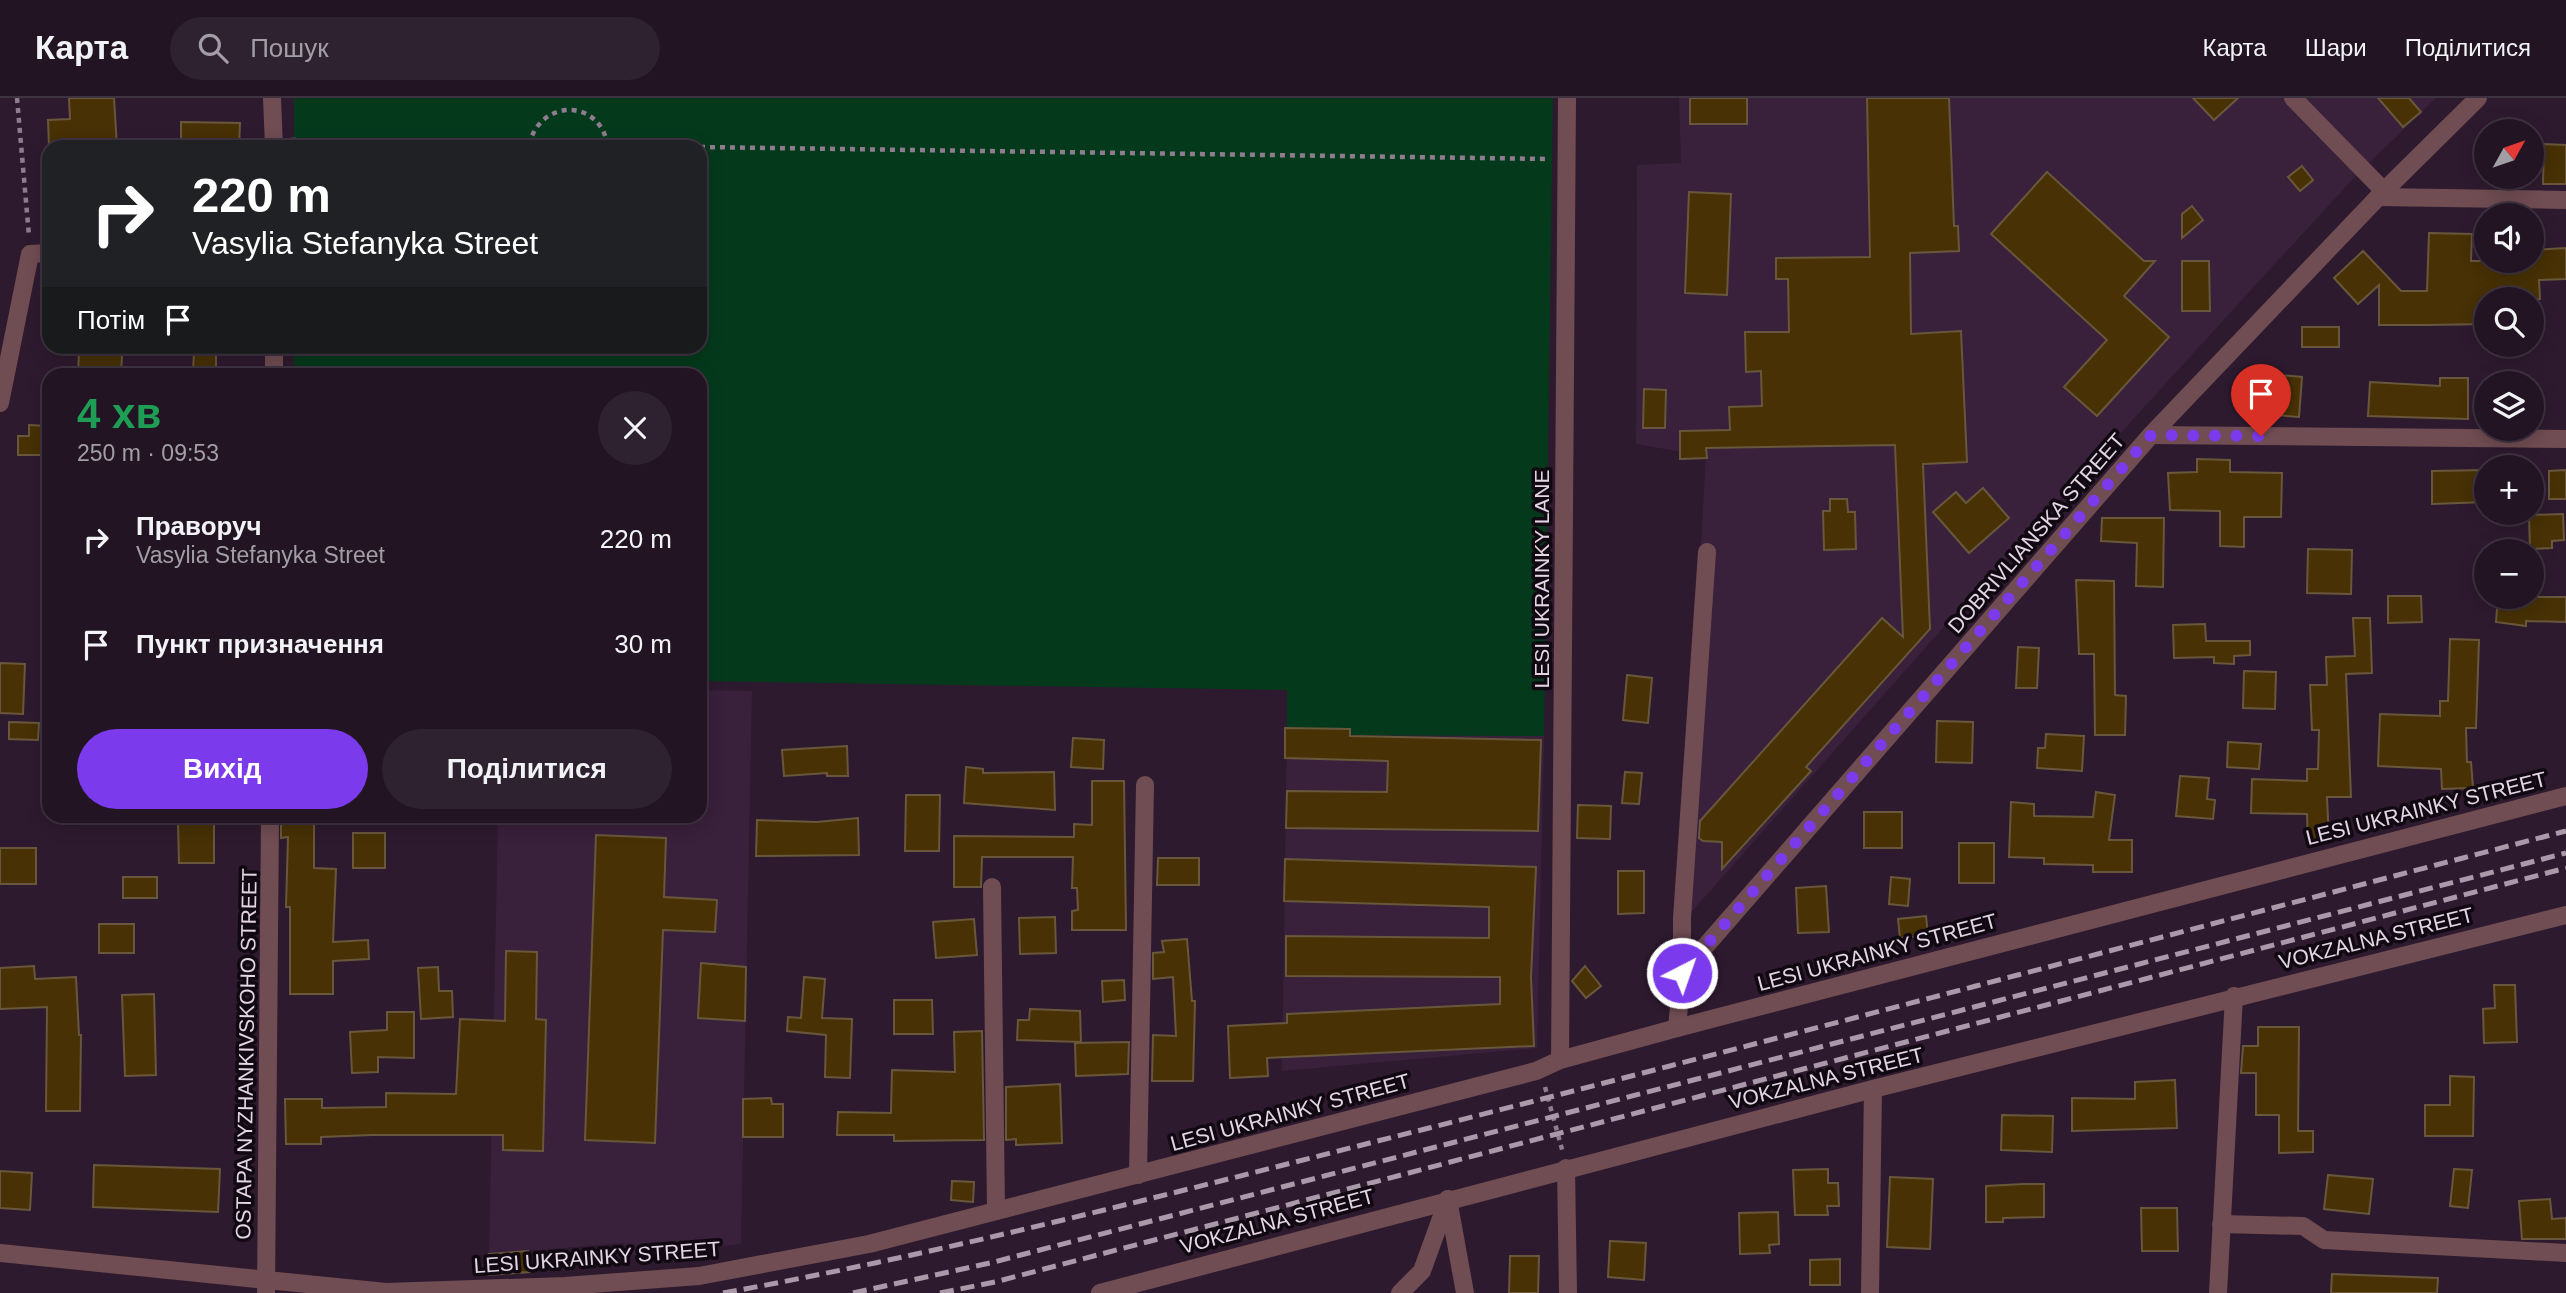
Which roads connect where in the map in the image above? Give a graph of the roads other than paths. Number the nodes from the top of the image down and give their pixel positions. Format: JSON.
{"nodes":[{"id":1,"x":272,"y":98,"type":"edge"},
{"id":2,"x":1567,"y":98,"type":"edge"},
{"id":3,"x":2293,"y":98,"type":"edge"},
{"id":4,"x":2478,"y":98,"type":"edge"},
{"id":5,"x":274,"y":140,"type":"edge"},
{"id":6,"x":2381,"y":194,"type":"junction"},
{"id":7,"x":2566,"y":200,"type":"edge"},
{"id":8,"x":42,"y":253,"type":"edge"},
{"id":9,"x":0,"y":403,"type":"edge"},
{"id":10,"x":2151,"y":435,"type":"junction"},
{"id":11,"x":2566,"y":439,"type":"edge"},
{"id":12,"x":1707,"y":552,"type":"dead end"},
{"id":13,"x":1145,"y":785,"type":"dead end"},
{"id":14,"x":2566,"y":796,"type":"edge"},
{"id":15,"x":270,"y":823,"type":"edge"},
{"id":16,"x":992,"y":887,"type":"dead end"},
{"id":17,"x":2566,"y":915,"type":"edge"},
{"id":18,"x":1682,"y":973,"type":"junction"},
{"id":19,"x":2234,"y":996,"type":"junction"},
{"id":20,"x":1677,"y":1028,"type":"junction"},
{"id":21,"x":1560,"y":1060,"type":"junction"},
{"id":22,"x":1873,"y":1089,"type":"junction"},
{"id":23,"x":1566,"y":1168,"type":"junction"},
{"id":24,"x":1138,"y":1175,"type":"junction"},
{"id":25,"x":1448,"y":1199,"type":"junction"},
{"id":26,"x":996,"y":1211,"type":"junction"},
{"id":27,"x":2221,"y":1224,"type":"junction"},
{"id":28,"x":0,"y":1253,"type":"edge"},
{"id":29,"x":2566,"y":1253,"type":"edge"},
{"id":30,"x":266,"y":1286,"type":"edge"},
{"id":31,"x":1100,"y":1293,"type":"edge"},
{"id":32,"x":1400,"y":1293,"type":"edge"},
{"id":33,"x":1465,"y":1293,"type":"edge"},
{"id":34,"x":1568,"y":1293,"type":"edge"},
{"id":35,"x":1870,"y":1293,"type":"edge"},
{"id":36,"x":2218,"y":1293,"type":"edge"}],
"edges":[{"from":1,"to":5,"type":"street"},
{"from":2,"to":21,"type":"street","name":"LESI UKRAINKY LANE"},
{"from":3,"to":6,"type":"street"},
{"from":4,"to":6,"type":"street","name":"DOBRIVLIANSKA STREET"},
{"from":6,"to":7,"type":"street"},
{"from":6,"to":10,"type":"street","name":"DOBRIVLIANSKA STREET"},
{"from":8,"to":9,"type":"street"},
{"from":10,"to":11,"type":"street"},
{"from":10,"to":18,"type":"street","name":"DOBRIVLIANSKA STREET"},
{"from":12,"to":18,"type":"street"},
{"from":13,"to":24,"type":"street"},
{"from":14,"to":20,"type":"street","name":"LESI UKRAINKY STREET"},
{"from":15,"to":30,"type":"street","name":"OSTAPA NYZHANKIVSKOHO STREET"},
{"from":16,"to":26,"type":"street"},
{"from":17,"to":19,"type":"street","name":"VOKZALNA STREET"},
{"from":18,"to":20,"type":"street"},
{"from":19,"to":22,"type":"street","name":"VOKZALNA STREET"},
{"from":19,"to":27,"type":"street"},
{"from":20,"to":21,"type":"street","name":"LESI UKRAINKY STREET"},
{"from":21,"to":24,"type":"street","name":"LESI UKRAINKY STREET"},
{"from":22,"to":23,"type":"street","name":"VOKZALNA STREET"},
{"from":22,"to":35,"type":"street"},
{"from":23,"to":25,"type":"street","name":"VOKZALNA STREET"},
{"from":23,"to":34,"type":"street"},
{"from":24,"to":26,"type":"street","name":"LESI UKRAINKY STREET"},
{"from":25,"to":31,"type":"street","name":"VOKZALNA STREET"},
{"from":25,"to":32,"type":"street"},
{"from":25,"to":33,"type":"street"},
{"from":26,"to":30,"type":"street","name":"LESI UKRAINKY STREET"},
{"from":27,"to":29,"type":"street"},
{"from":27,"to":36,"type":"street"},
{"from":28,"to":30,"type":"street","name":"LESI UKRAINKY STREET"}]}
